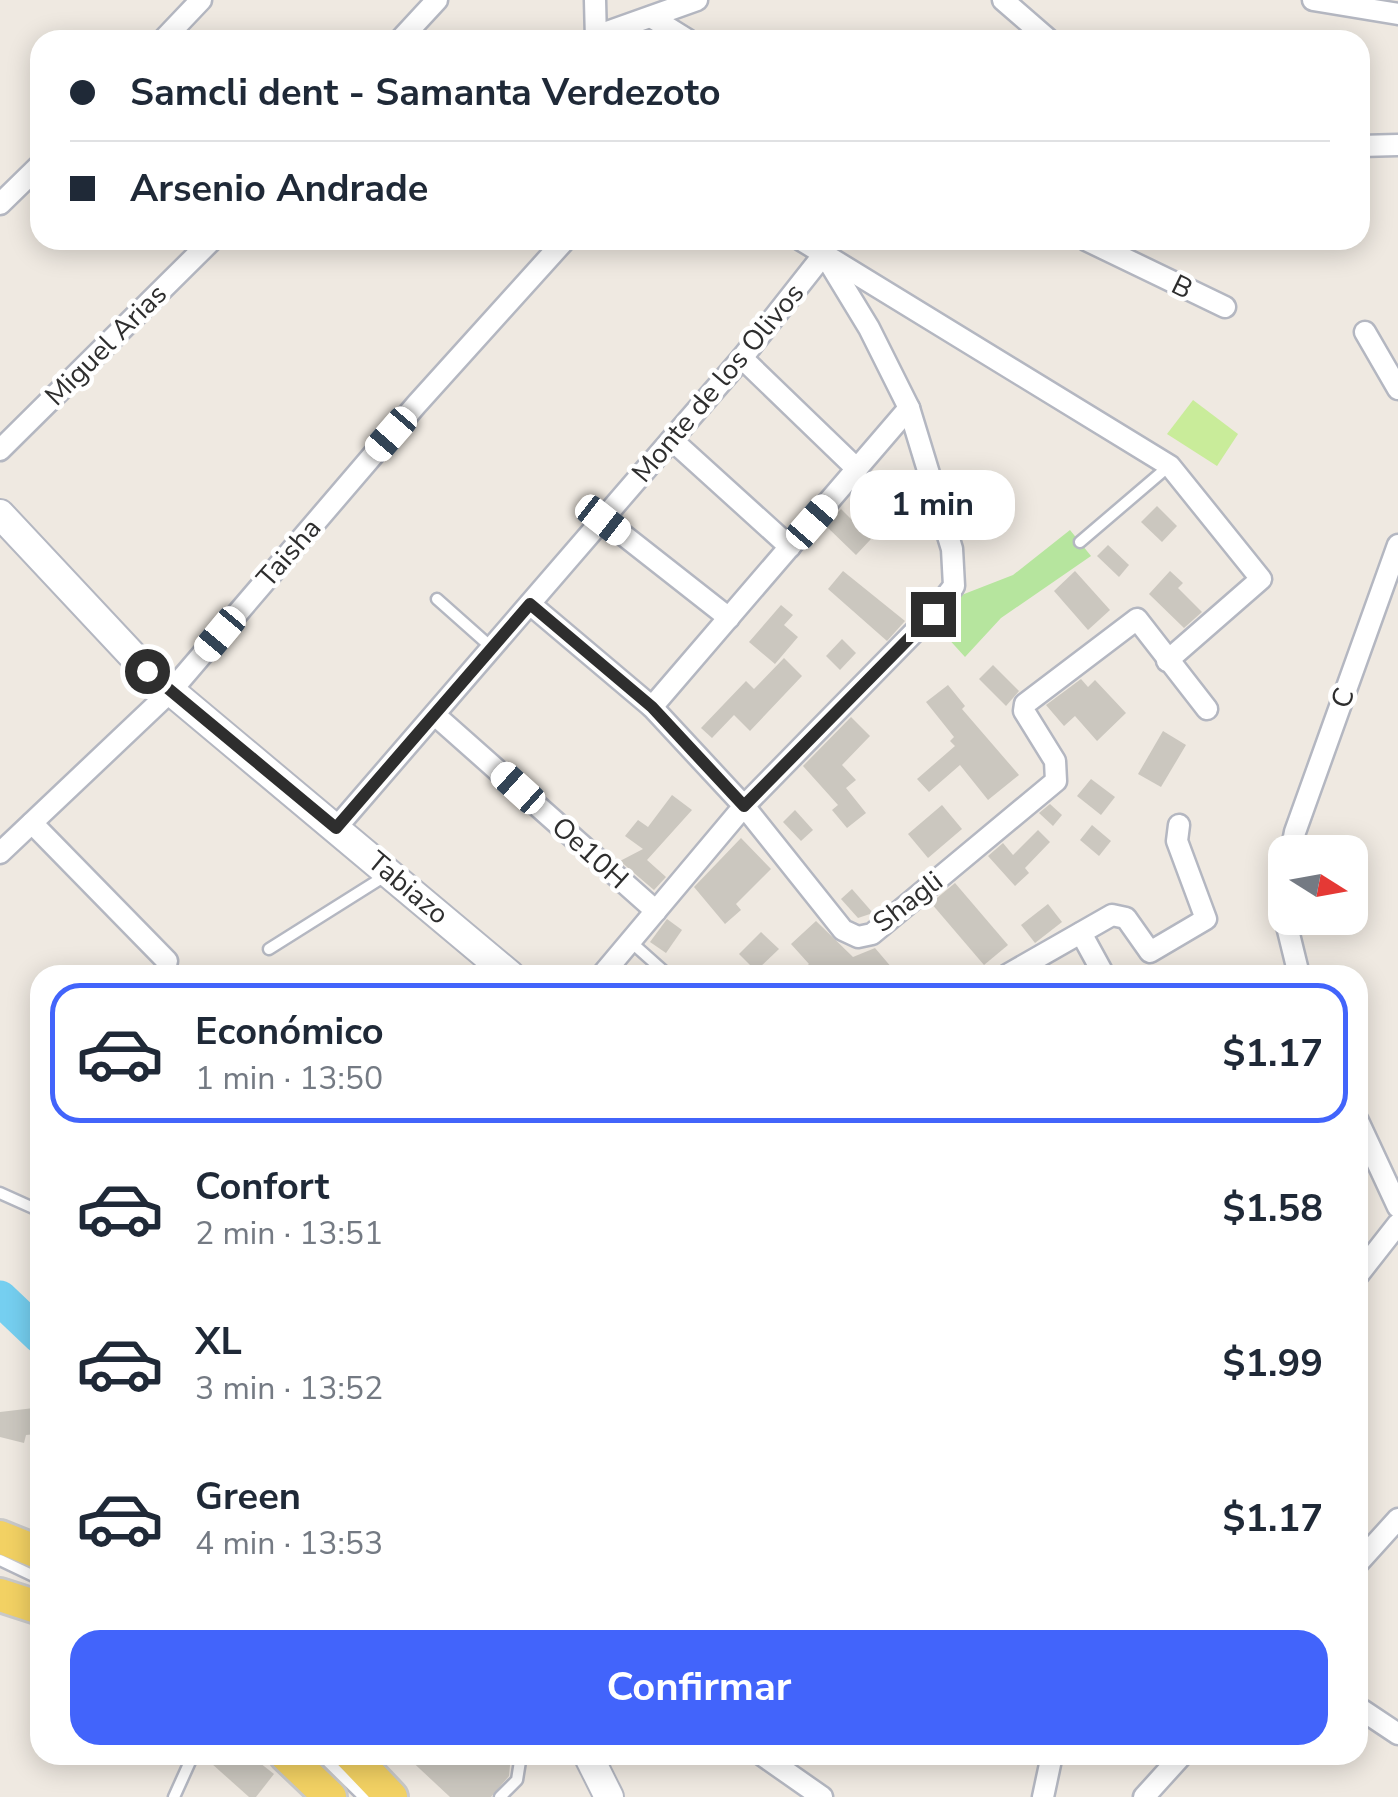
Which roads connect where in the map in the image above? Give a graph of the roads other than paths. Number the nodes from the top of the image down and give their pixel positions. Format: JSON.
{"nodes":[{"id":1,"x":200,"y":0,"type":"edge"},
{"id":2,"x":437,"y":0,"type":"edge"},
{"id":3,"x":594,"y":0,"type":"edge"},
{"id":4,"x":697,"y":0,"type":"edge"},
{"id":5,"x":1003,"y":0,"type":"edge"},
{"id":6,"x":1313,"y":0,"type":"edge"},
{"id":7,"x":1398,"y":14,"type":"edge"},
{"id":8,"x":651,"y":17,"type":"junction"},
{"id":9,"x":172,"y":30,"type":"edge"},
{"id":10,"x":409,"y":30,"type":"edge"},
{"id":11,"x":596,"y":30,"type":"edge"},
{"id":12,"x":617,"y":30,"type":"edge"},
{"id":13,"x":672,"y":30,"type":"edge"},
{"id":14,"x":1038,"y":30,"type":"edge"},
{"id":15,"x":1398,"y":145,"type":"edge"},
{"id":16,"x":1370,"y":146,"type":"edge"},
{"id":17,"x":30,"y":175,"type":"edge"},
{"id":18,"x":0,"y":204,"type":"edge"},
{"id":19,"x":202,"y":250,"type":"edge"},
{"id":20,"x":556,"y":250,"type":"edge"},
{"id":21,"x":817,"y":250,"type":"edge"},
{"id":22,"x":1106,"y":250,"type":"edge"},
{"id":23,"x":824,"y":254,"type":"junction"},
{"id":24,"x":1224,"y":308,"type":"dead end"},
{"id":25,"x":1364,"y":332,"type":"dead end"},
{"id":26,"x":742,"y":358,"type":"junction"},
{"id":27,"x":1398,"y":389,"type":"edge"},
{"id":28,"x":910,"y":408,"type":"junction"},
{"id":29,"x":672,"y":440,"type":"junction"},
{"id":30,"x":0,"y":450,"type":"edge"},
{"id":31,"x":1170,"y":466,"type":"junction"},
{"id":32,"x":856,"y":470,"type":"junction"},
{"id":33,"x":0,"y":514,"type":"edge"},
{"id":34,"x":603,"y":520,"type":"junction"},
{"id":35,"x":1080,"y":542,"type":"dead end"},
{"id":36,"x":1398,"y":544,"type":"edge"},
{"id":37,"x":790,"y":547,"type":"junction"},
{"id":38,"x":437,"y":598,"type":"dead end"},
{"id":39,"x":530,"y":604,"type":"junction"},
{"id":40,"x":729,"y":618,"type":"junction"},
{"id":41,"x":492,"y":648,"type":"junction"},
{"id":42,"x":1167,"y":661,"type":"junction"},
{"id":43,"x":171,"y":691,"type":"junction"},
{"id":44,"x":652,"y":707,"type":"junction"},
{"id":45,"x":1207,"y":709,"type":"dead end"},
{"id":46,"x":435,"y":714,"type":"junction"},
{"id":47,"x":744,"y":806,"type":"junction"},
{"id":48,"x":32,"y":823,"type":"junction"},
{"id":49,"x":1180,"y":825,"type":"dead end"},
{"id":50,"x":336,"y":828,"type":"junction"},
{"id":51,"x":1294,"y":835,"type":"edge"},
{"id":52,"x":0,"y":853,"type":"edge"},
{"id":53,"x":390,"y":873,"type":"junction"},
{"id":54,"x":656,"y":911,"type":"junction"},
{"id":55,"x":1080,"y":932,"type":"junction"},
{"id":56,"x":1289,"y":935,"type":"edge"},
{"id":57,"x":630,"y":942,"type":"junction"},
{"id":58,"x":269,"y":948,"type":"dead end"},
{"id":59,"x":167,"y":961,"type":"dead end"},
{"id":60,"x":498,"y":965,"type":"edge"},
{"id":61,"x":610,"y":965,"type":"edge"},
{"id":62,"x":656,"y":965,"type":"edge"},
{"id":63,"x":1024,"y":965,"type":"edge"},
{"id":64,"x":1098,"y":965,"type":"edge"},
{"id":65,"x":1296,"y":965,"type":"edge"},
{"id":66,"x":1368,"y":1142,"type":"edge"},
{"id":67,"x":0,"y":1193,"type":"edge"},
{"id":68,"x":30,"y":1206,"type":"edge"},
{"id":69,"x":1398,"y":1207,"type":"edge"},
{"id":70,"x":1398,"y":1224,"type":"edge"},
{"id":71,"x":1368,"y":1262,"type":"edge"},
{"id":72,"x":1398,"y":1519,"type":"edge"},
{"id":73,"x":0,"y":1537,"type":"edge"},
{"id":74,"x":30,"y":1549,"type":"edge"},
{"id":75,"x":1368,"y":1552,"type":"edge"},
{"id":76,"x":0,"y":1560,"type":"edge"},
{"id":77,"x":30,"y":1574,"type":"edge"},
{"id":78,"x":0,"y":1580,"type":"edge"},
{"id":79,"x":30,"y":1590,"type":"edge"},
{"id":80,"x":0,"y":1595,"type":"edge"},
{"id":81,"x":30,"y":1605,"type":"edge"},
{"id":82,"x":1368,"y":1714,"type":"edge"},
{"id":83,"x":1398,"y":1734,"type":"edge"},
{"id":84,"x":188,"y":1765,"type":"edge"},
{"id":85,"x":296,"y":1765,"type":"edge"},
{"id":86,"x":331,"y":1765,"type":"edge"},
{"id":87,"x":361,"y":1765,"type":"edge"},
{"id":88,"x":519,"y":1765,"type":"edge"},
{"id":89,"x":593,"y":1765,"type":"edge"},
{"id":90,"x":776,"y":1765,"type":"edge"},
{"id":91,"x":1050,"y":1765,"type":"edge"},
{"id":92,"x":1173,"y":1765,"type":"edge"},
{"id":93,"x":174,"y":1797,"type":"edge"},
{"id":94,"x":330,"y":1797,"type":"edge"},
{"id":95,"x":364,"y":1797,"type":"edge"},
{"id":96,"x":391,"y":1797,"type":"edge"},
{"id":97,"x":500,"y":1797,"type":"edge"},
{"id":98,"x":609,"y":1797,"type":"edge"},
{"id":99,"x":822,"y":1797,"type":"edge"},
{"id":100,"x":1043,"y":1797,"type":"edge"},
{"id":101,"x":1144,"y":1797,"type":"edge"}],
"edges":[{"from":1,"to":9,"type":"street"},
{"from":2,"to":10,"type":"street"},
{"from":3,"to":11,"type":"street"},
{"from":4,"to":8,"type":"street"},
{"from":5,"to":14,"type":"street"},
{"from":6,"to":7,"type":"street"},
{"from":8,"to":12,"type":"street"},
{"from":8,"to":13,"type":"street"},
{"from":15,"to":16,"type":"street"},
{"from":17,"to":18,"type":"street"},
{"from":19,"to":30,"type":"street","name":"Miguel Arias"},
{"from":20,"to":43,"type":"street","name":"Taisha"},
{"from":21,"to":23,"type":"street"},
{"from":22,"to":24,"type":"street","name":"B"},
{"from":23,"to":26,"type":"street","name":"Monte de los Olivos"},
{"from":23,"to":28,"type":"street"},
{"from":23,"to":31,"type":"street"},
{"from":25,"to":27,"type":"street"},
{"from":26,"to":29,"type":"street","name":"Monte de los Olivos"},
{"from":26,"to":32,"type":"street"},
{"from":28,"to":32,"type":"street"},
{"from":28,"to":47,"type":"street"},
{"from":29,"to":34,"type":"street","name":"Monte de los Olivos"},
{"from":29,"to":37,"type":"street"},
{"from":31,"to":35,"type":"lane"},
{"from":31,"to":42,"type":"street"},
{"from":32,"to":37,"type":"street"},
{"from":33,"to":43,"type":"street","name":"Tabiazo"},
{"from":34,"to":39,"type":"street","name":"Monte de los Olivos"},
{"from":34,"to":40,"type":"street"},
{"from":36,"to":51,"type":"street","name":"C"},
{"from":37,"to":40,"type":"street"},
{"from":38,"to":41,"type":"lane"},
{"from":39,"to":41,"type":"street","name":"Monte de los Olivos"},
{"from":39,"to":44,"type":"street","name":"Shagli"},
{"from":40,"to":44,"type":"street"},
{"from":41,"to":46,"type":"street","name":"Monte de los Olivos"},
{"from":42,"to":45,"type":"street","name":"Shagli"},
{"from":42,"to":47,"type":"street","name":"Shagli"},
{"from":43,"to":48,"type":"street","name":"Taisha"},
{"from":43,"to":50,"type":"street","name":"Tabiazo"},
{"from":44,"to":47,"type":"street","name":"Shagli"},
{"from":46,"to":50,"type":"street","name":"Monte de los Olivos"},
{"from":46,"to":54,"type":"street","name":"Oe10H"},
{"from":47,"to":54,"type":"street"},
{"from":48,"to":52,"type":"street","name":"Taisha"},
{"from":48,"to":59,"type":"street"},
{"from":49,"to":55,"type":"street"},
{"from":50,"to":53,"type":"street","name":"Tabiazo"},
{"from":53,"to":58,"type":"lane"},
{"from":53,"to":60,"type":"street","name":"Tabiazo"},
{"from":54,"to":57,"type":"street"},
{"from":55,"to":63,"type":"street"},
{"from":55,"to":64,"type":"street"},
{"from":56,"to":65,"type":"street"},
{"from":57,"to":61,"type":"street"},
{"from":57,"to":62,"type":"lane"},
{"from":66,"to":69,"type":"street"},
{"from":67,"to":68,"type":"lane"},
{"from":70,"to":71,"type":"street"},
{"from":72,"to":75,"type":"street"},
{"from":73,"to":74,"type":"main road"},
{"from":76,"to":77,"type":"lane"},
{"from":78,"to":79,"type":"lane"},
{"from":80,"to":81,"type":"main road"},
{"from":82,"to":83,"type":"street"},
{"from":84,"to":93,"type":"lane"},
{"from":85,"to":94,"type":"main road"},
{"from":86,"to":95,"type":"lane"},
{"from":87,"to":96,"type":"main road"},
{"from":88,"to":97,"type":"lane"},
{"from":89,"to":98,"type":"street"},
{"from":90,"to":99,"type":"street"},
{"from":91,"to":100,"type":"street"},
{"from":92,"to":101,"type":"street"}]}
